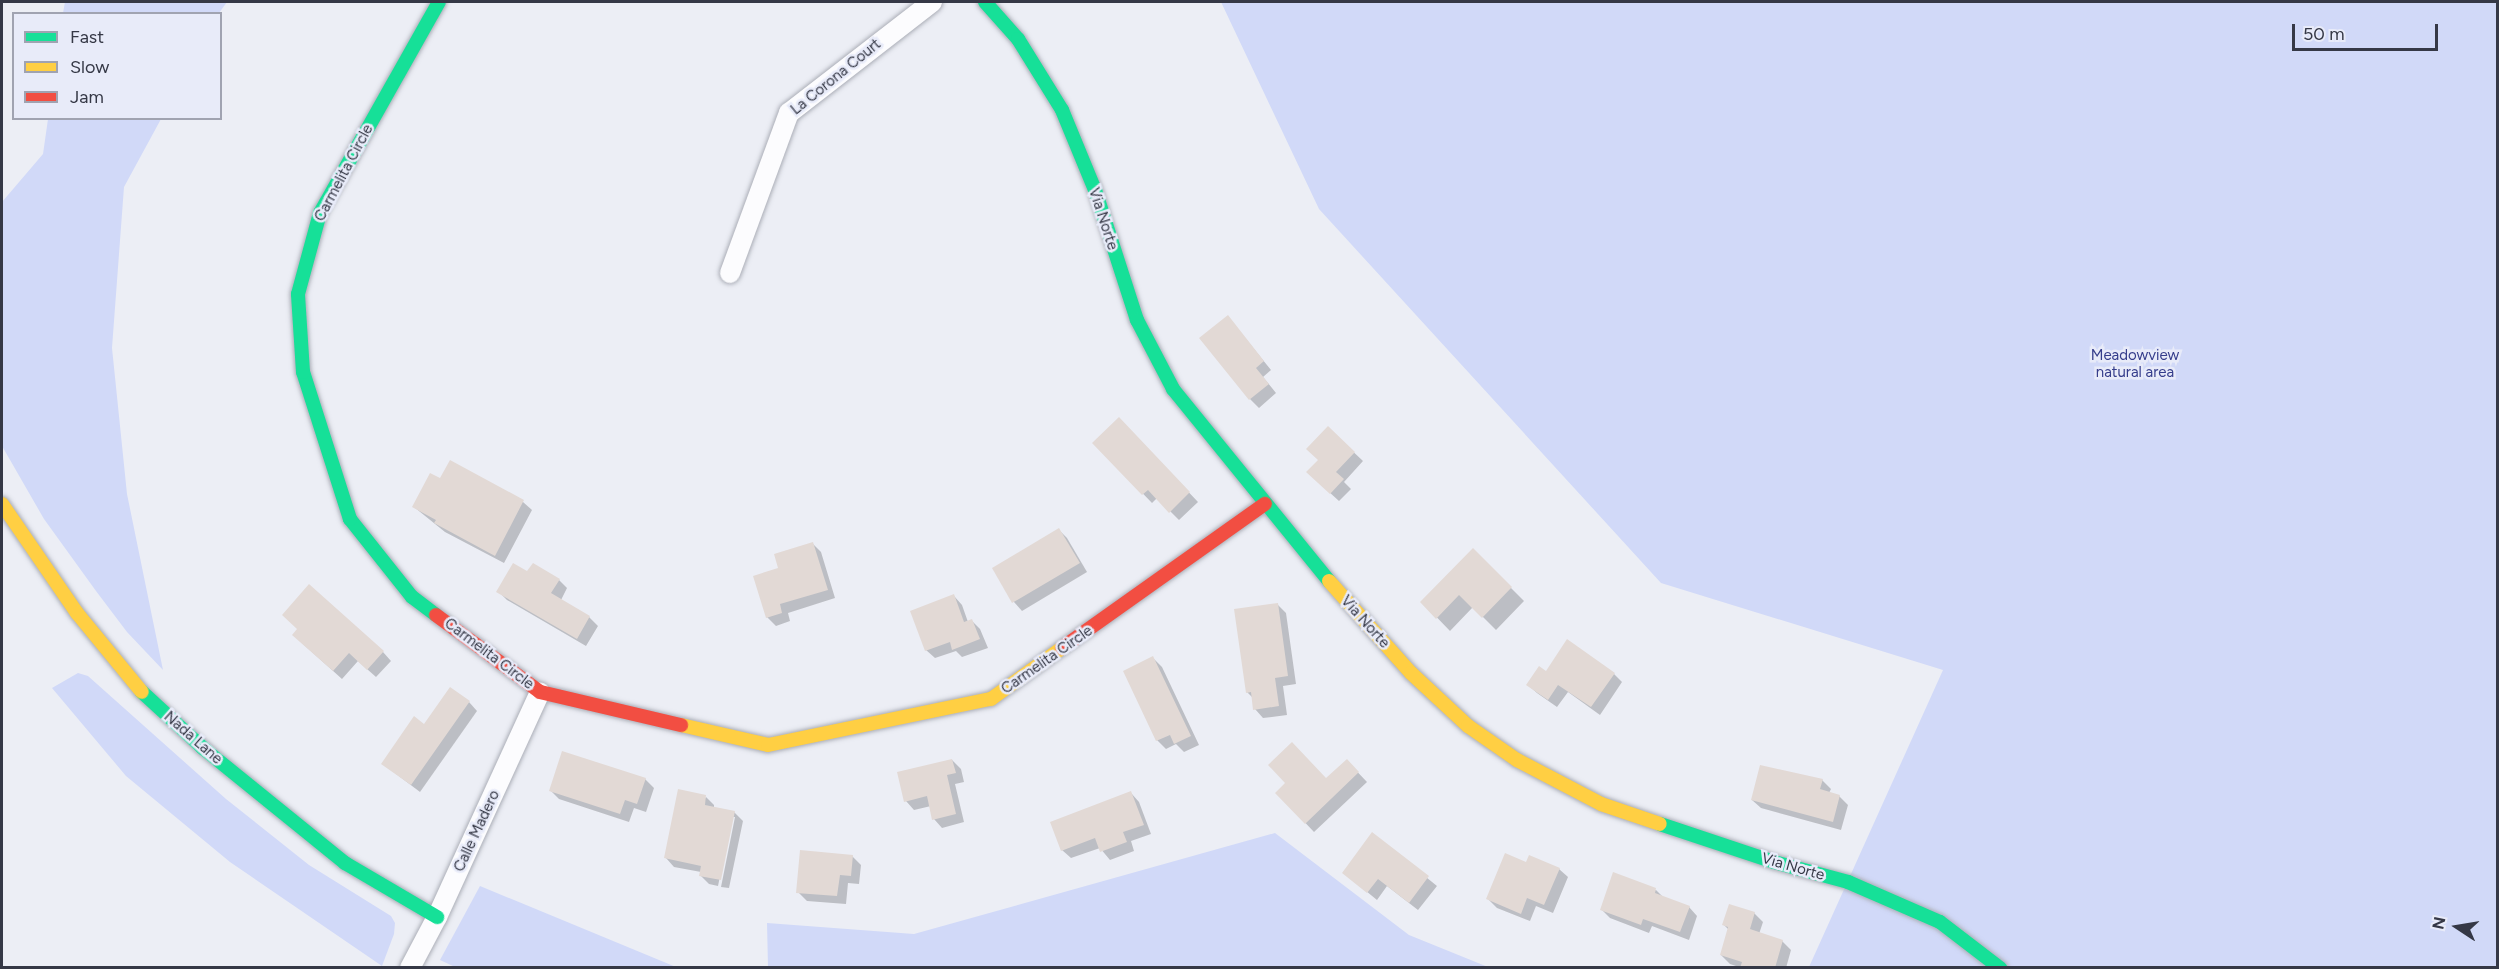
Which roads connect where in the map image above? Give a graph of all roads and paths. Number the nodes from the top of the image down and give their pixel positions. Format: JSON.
{"nodes":[{"id":1,"x":439,"y":2,"type":"edge"},
{"id":2,"x":932,"y":2,"type":"edge"},
{"id":3,"x":985,"y":2,"type":"edge"},
{"id":4,"x":730,"y":273,"type":"dead end"},
{"id":5,"x":2,"y":504,"type":"edge"},
{"id":6,"x":1265,"y":504,"type":"junction"},
{"id":7,"x":540,"y":692,"type":"junction"},
{"id":8,"x":437,"y":918,"type":"junction"},
{"id":9,"x":410,"y":968,"type":"edge"},
{"id":10,"x":2000,"y":968,"type":"edge"}],
"edges":[{"from":1,"to":7,"type":"street","name":"Carmelita Circle"},
{"from":2,"to":4,"type":"street","name":"La Corona Court"},
{"from":3,"to":6,"type":"street","name":"Via Norte"},
{"from":5,"to":8,"type":"street","name":"Nada Lane"},
{"from":6,"to":7,"type":"street","name":"Carmelita Circle"},
{"from":6,"to":10,"type":"street","name":"Via Norte"},
{"from":7,"to":8,"type":"street","name":"Calle Madero"},
{"from":8,"to":9,"type":"street","name":"Calle Madero"}]}
